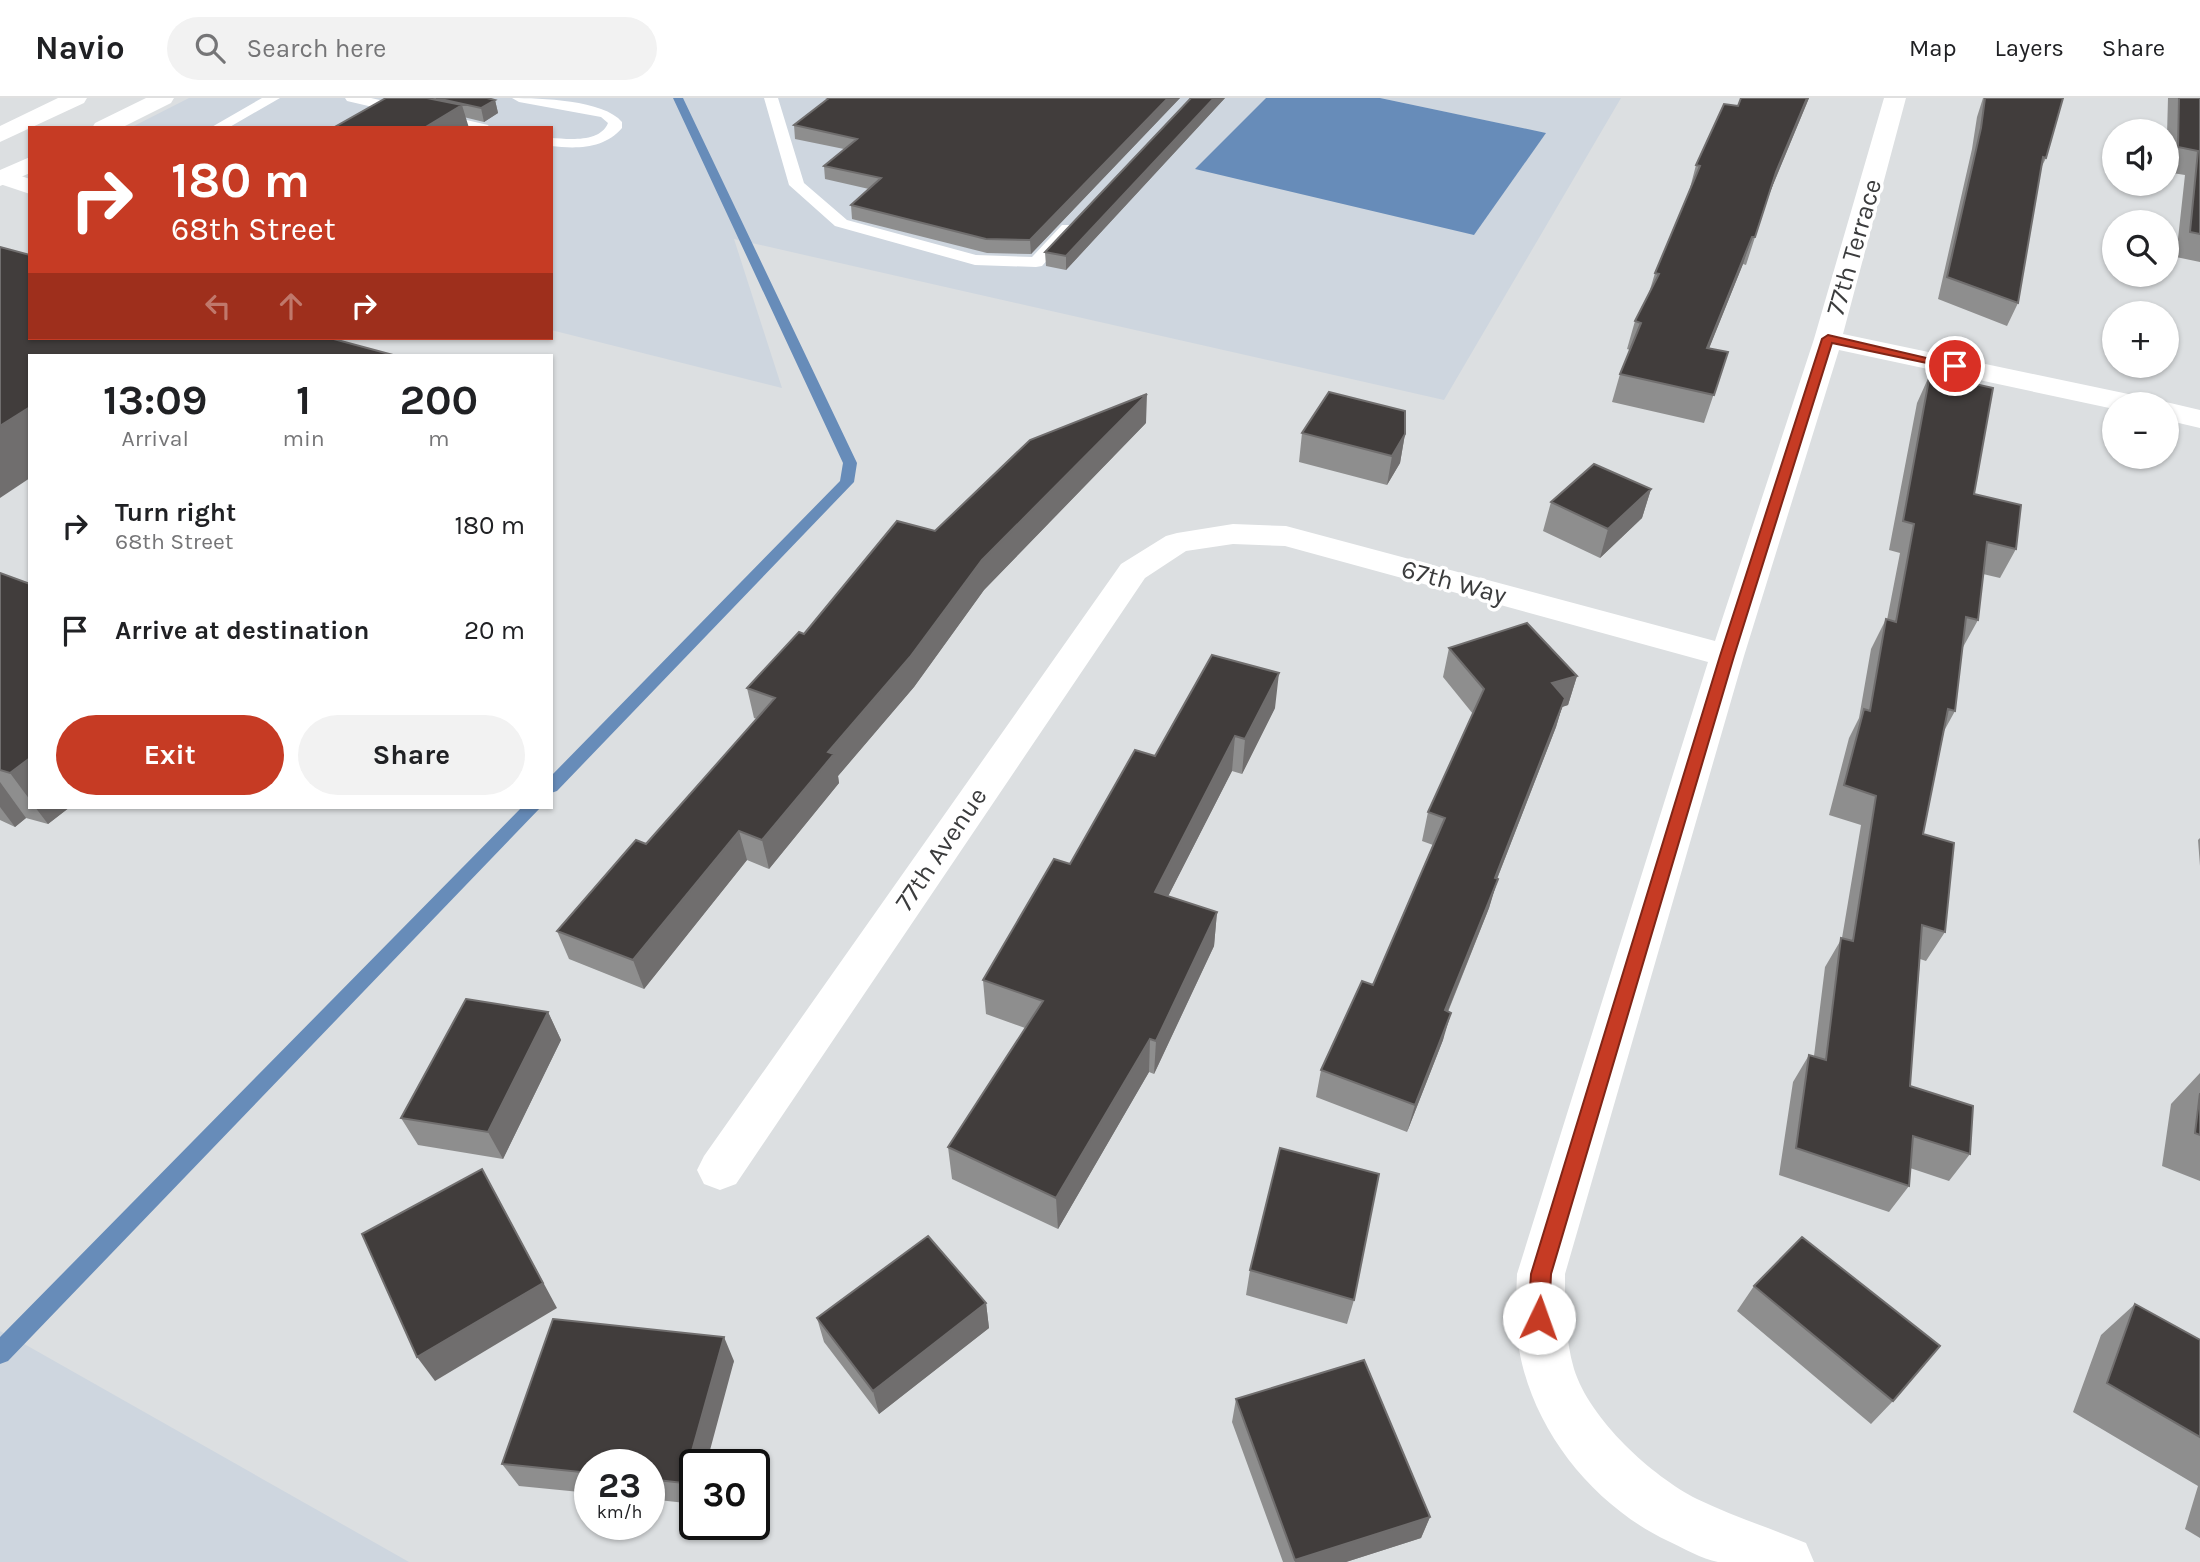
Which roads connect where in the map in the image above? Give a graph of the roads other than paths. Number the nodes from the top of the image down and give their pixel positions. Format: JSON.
{"nodes":[{"id":1,"x":76,"y":98,"type":"edge"},
{"id":2,"x":163,"y":98,"type":"edge"},
{"id":3,"x":273,"y":98,"type":"edge"},
{"id":4,"x":352,"y":98,"type":"edge"},
{"id":5,"x":519,"y":98,"type":"edge"},
{"id":6,"x":771,"y":98,"type":"edge"},
{"id":7,"x":1895,"y":98,"type":"edge"},
{"id":8,"x":107,"y":126,"type":"edge"},
{"id":9,"x":221,"y":126,"type":"edge"},
{"id":10,"x":474,"y":126,"type":"edge"},
{"id":11,"x":0,"y":135,"type":"edge"},
{"id":12,"x":553,"y":142,"type":"edge"},
{"id":13,"x":28,"y":165,"type":"edge"},
{"id":14,"x":2,"y":178,"type":"edge"},
{"id":15,"x":28,"y":186,"type":"edge"},
{"id":16,"x":1082,"y":214,"type":"edge"},
{"id":17,"x":1828,"y":339,"type":"junction"},
{"id":18,"x":2102,"y":397,"type":"edge"},
{"id":19,"x":2179,"y":414,"type":"edge"},
{"id":20,"x":2200,"y":419,"type":"edge"},
{"id":21,"x":1177,"y":543,"type":"joint"},
{"id":22,"x":1727,"y":656,"type":"junction"},
{"id":23,"x":720,"y":1170,"type":"dead end"},
{"id":24,"x":1787,"y":1562,"type":"edge"}],
"edges":[{"from":1,"to":11,"type":"street"},
{"from":2,"to":8,"type":"street"},
{"from":3,"to":9,"type":"lane"},
{"from":4,"to":10,"type":"lane"},
{"from":5,"to":12,"type":"lane"},
{"from":6,"to":16,"type":"lane"},
{"from":7,"to":17,"type":"street","name":"77th Terrace"},
{"from":13,"to":14,"type":"street"},
{"from":14,"to":15,"type":"street"},
{"from":17,"to":18,"type":"street"},
{"from":17,"to":22,"type":"street","name":"77th Terrace"},
{"from":19,"to":20,"type":"street"},
{"from":21,"to":22,"type":"street","name":"67th Way"},
{"from":21,"to":23,"type":"street","name":"77th Avenue"},
{"from":22,"to":24,"type":"street","name":"77th Terrace"}]}
